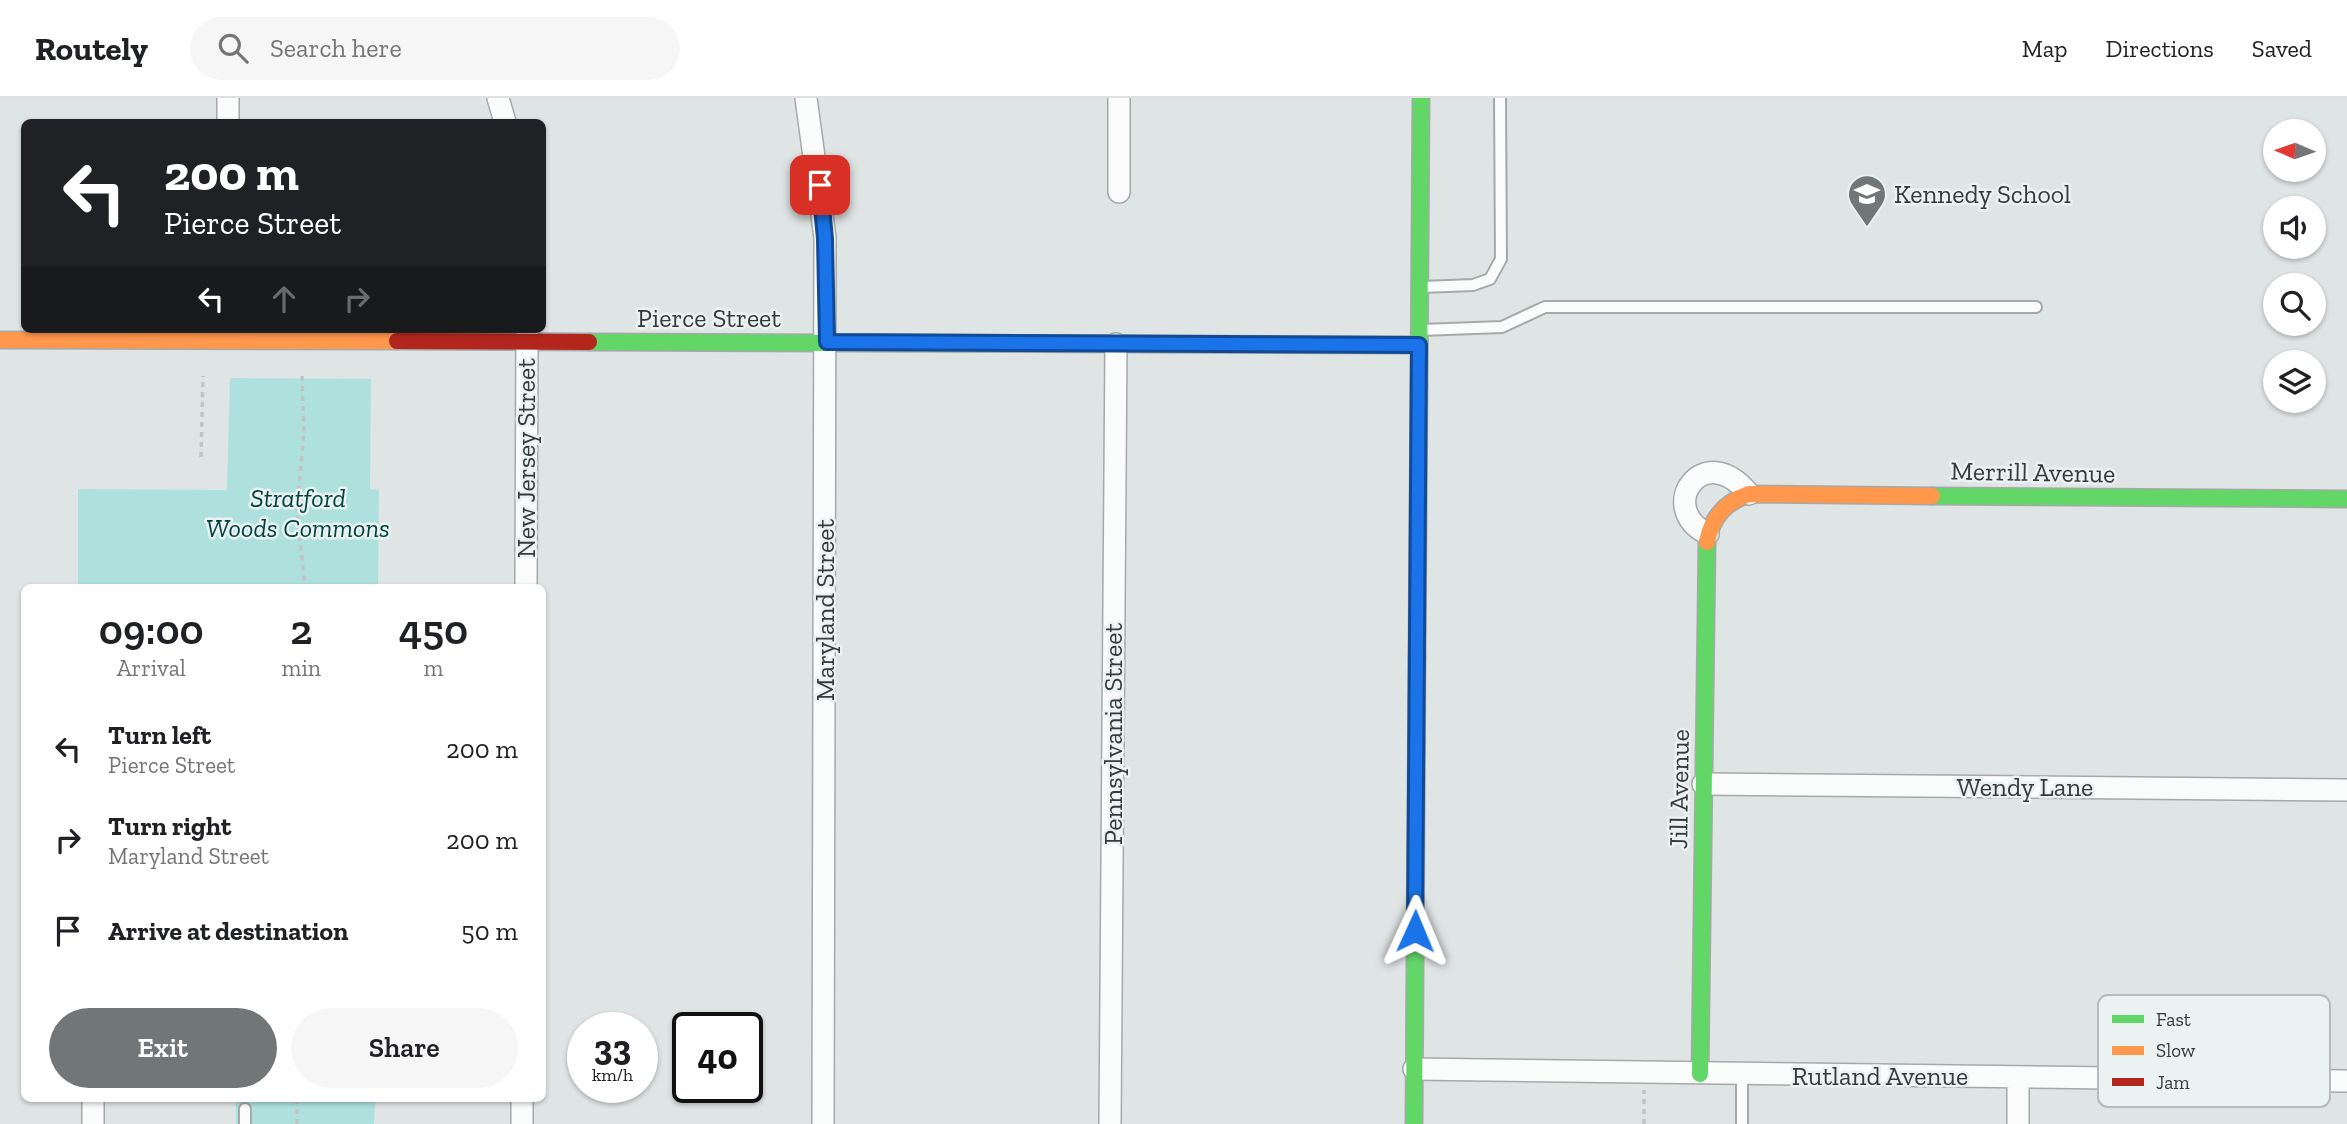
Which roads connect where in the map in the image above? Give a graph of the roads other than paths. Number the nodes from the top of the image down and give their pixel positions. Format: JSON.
{"nodes":[{"id":1,"x":228,"y":98,"type":"edge"},
{"id":2,"x":498,"y":98,"type":"edge"},
{"id":3,"x":806,"y":98,"type":"edge"},
{"id":4,"x":1119,"y":98,"type":"edge"},
{"id":5,"x":1421,"y":98,"type":"edge"},
{"id":6,"x":1500,"y":98,"type":"edge"},
{"id":7,"x":228,"y":119,"type":"edge"},
{"id":8,"x":504,"y":119,"type":"edge"},
{"id":9,"x":1119,"y":192,"type":"dead end"},
{"id":10,"x":1419,"y":287,"type":"junction"},
{"id":11,"x":2036,"y":307,"type":"dead end"},
{"id":12,"x":227,"y":334,"type":"edge"},
{"id":13,"x":527,"y":335,"type":"edge"},
{"id":14,"x":1419,"y":338,"type":"junction"},
{"id":15,"x":0,"y":340,"type":"edge"},
{"id":16,"x":827,"y":342,"type":"junction"},
{"id":17,"x":1116,"y":344,"type":"junction"},
{"id":18,"x":1749,"y":494,"type":"junction"},
{"id":19,"x":2347,"y":499,"type":"edge"},
{"id":20,"x":1722,"y":508,"type":"joint"},
{"id":21,"x":1708,"y":534,"type":"junction"},
{"id":22,"x":526,"y":584,"type":"edge"},
{"id":23,"x":1703,"y":783,"type":"junction"},
{"id":24,"x":2347,"y":790,"type":"edge"},
{"id":25,"x":1414,"y":1069,"type":"junction"},
{"id":26,"x":1700,"y":1074,"type":"junction"},
{"id":27,"x":1742,"y":1075,"type":"junction"},
{"id":28,"x":2018,"y":1077,"type":"junction"},
{"id":29,"x":2098,"y":1078,"type":"edge"},
{"id":30,"x":93,"y":1102,"type":"edge"},
{"id":31,"x":522,"y":1102,"type":"edge"},
{"id":32,"x":245,"y":1109,"type":"dead end"},
{"id":33,"x":93,"y":1124,"type":"edge"},
{"id":34,"x":245,"y":1124,"type":"edge"},
{"id":35,"x":522,"y":1124,"type":"edge"},
{"id":36,"x":822,"y":1124,"type":"edge"},
{"id":37,"x":1110,"y":1124,"type":"edge"},
{"id":38,"x":1414,"y":1124,"type":"edge"},
{"id":39,"x":1742,"y":1124,"type":"edge"},
{"id":40,"x":2018,"y":1124,"type":"edge"}],
"edges":[{"from":1,"to":7,"type":"street"},
{"from":2,"to":8,"type":"street"},
{"from":3,"to":16,"type":"street","name":"Maryland Street"},
{"from":4,"to":9,"type":"street"},
{"from":5,"to":10,"type":"street"},
{"from":6,"to":10,"type":"lane"},
{"from":10,"to":14,"type":"street"},
{"from":11,"to":14,"type":"lane"},
{"from":12,"to":13,"type":"street","name":"Pierce Street"},
{"from":12,"to":15,"type":"street","name":"Pierce Street"},
{"from":13,"to":16,"type":"street","name":"Pierce Street"},
{"from":13,"to":22,"type":"street","name":"New Jersey Street"},
{"from":14,"to":17,"type":"street","name":"Pierce Street"},
{"from":14,"to":25,"type":"street"},
{"from":16,"to":17,"type":"street","name":"Pierce Street"},
{"from":16,"to":36,"type":"street","name":"Maryland Street"},
{"from":17,"to":37,"type":"street","name":"Pennsylvania Street"},
{"from":18,"to":19,"type":"street","name":"Merrill Avenue"},
{"from":18,"to":20,"type":"street","name":"Merrill Avenue"},
{"from":18,"to":21,"type":"street"},
{"from":20,"to":21,"type":"street","name":"Jill Avenue"},
{"from":21,"to":23,"type":"street","name":"Jill Avenue"},
{"from":23,"to":24,"type":"street","name":"Wendy Lane"},
{"from":23,"to":26,"type":"street","name":"Jill Avenue"},
{"from":25,"to":26,"type":"street","name":"Rutland Avenue"},
{"from":25,"to":38,"type":"street"},
{"from":26,"to":27,"type":"street","name":"Rutland Avenue"},
{"from":27,"to":28,"type":"street","name":"Rutland Avenue"},
{"from":27,"to":39,"type":"lane"},
{"from":28,"to":29,"type":"street","name":"Rutland Avenue"},
{"from":28,"to":40,"type":"street"},
{"from":30,"to":33,"type":"street"},
{"from":31,"to":35,"type":"street"},
{"from":32,"to":34,"type":"lane"}]}
